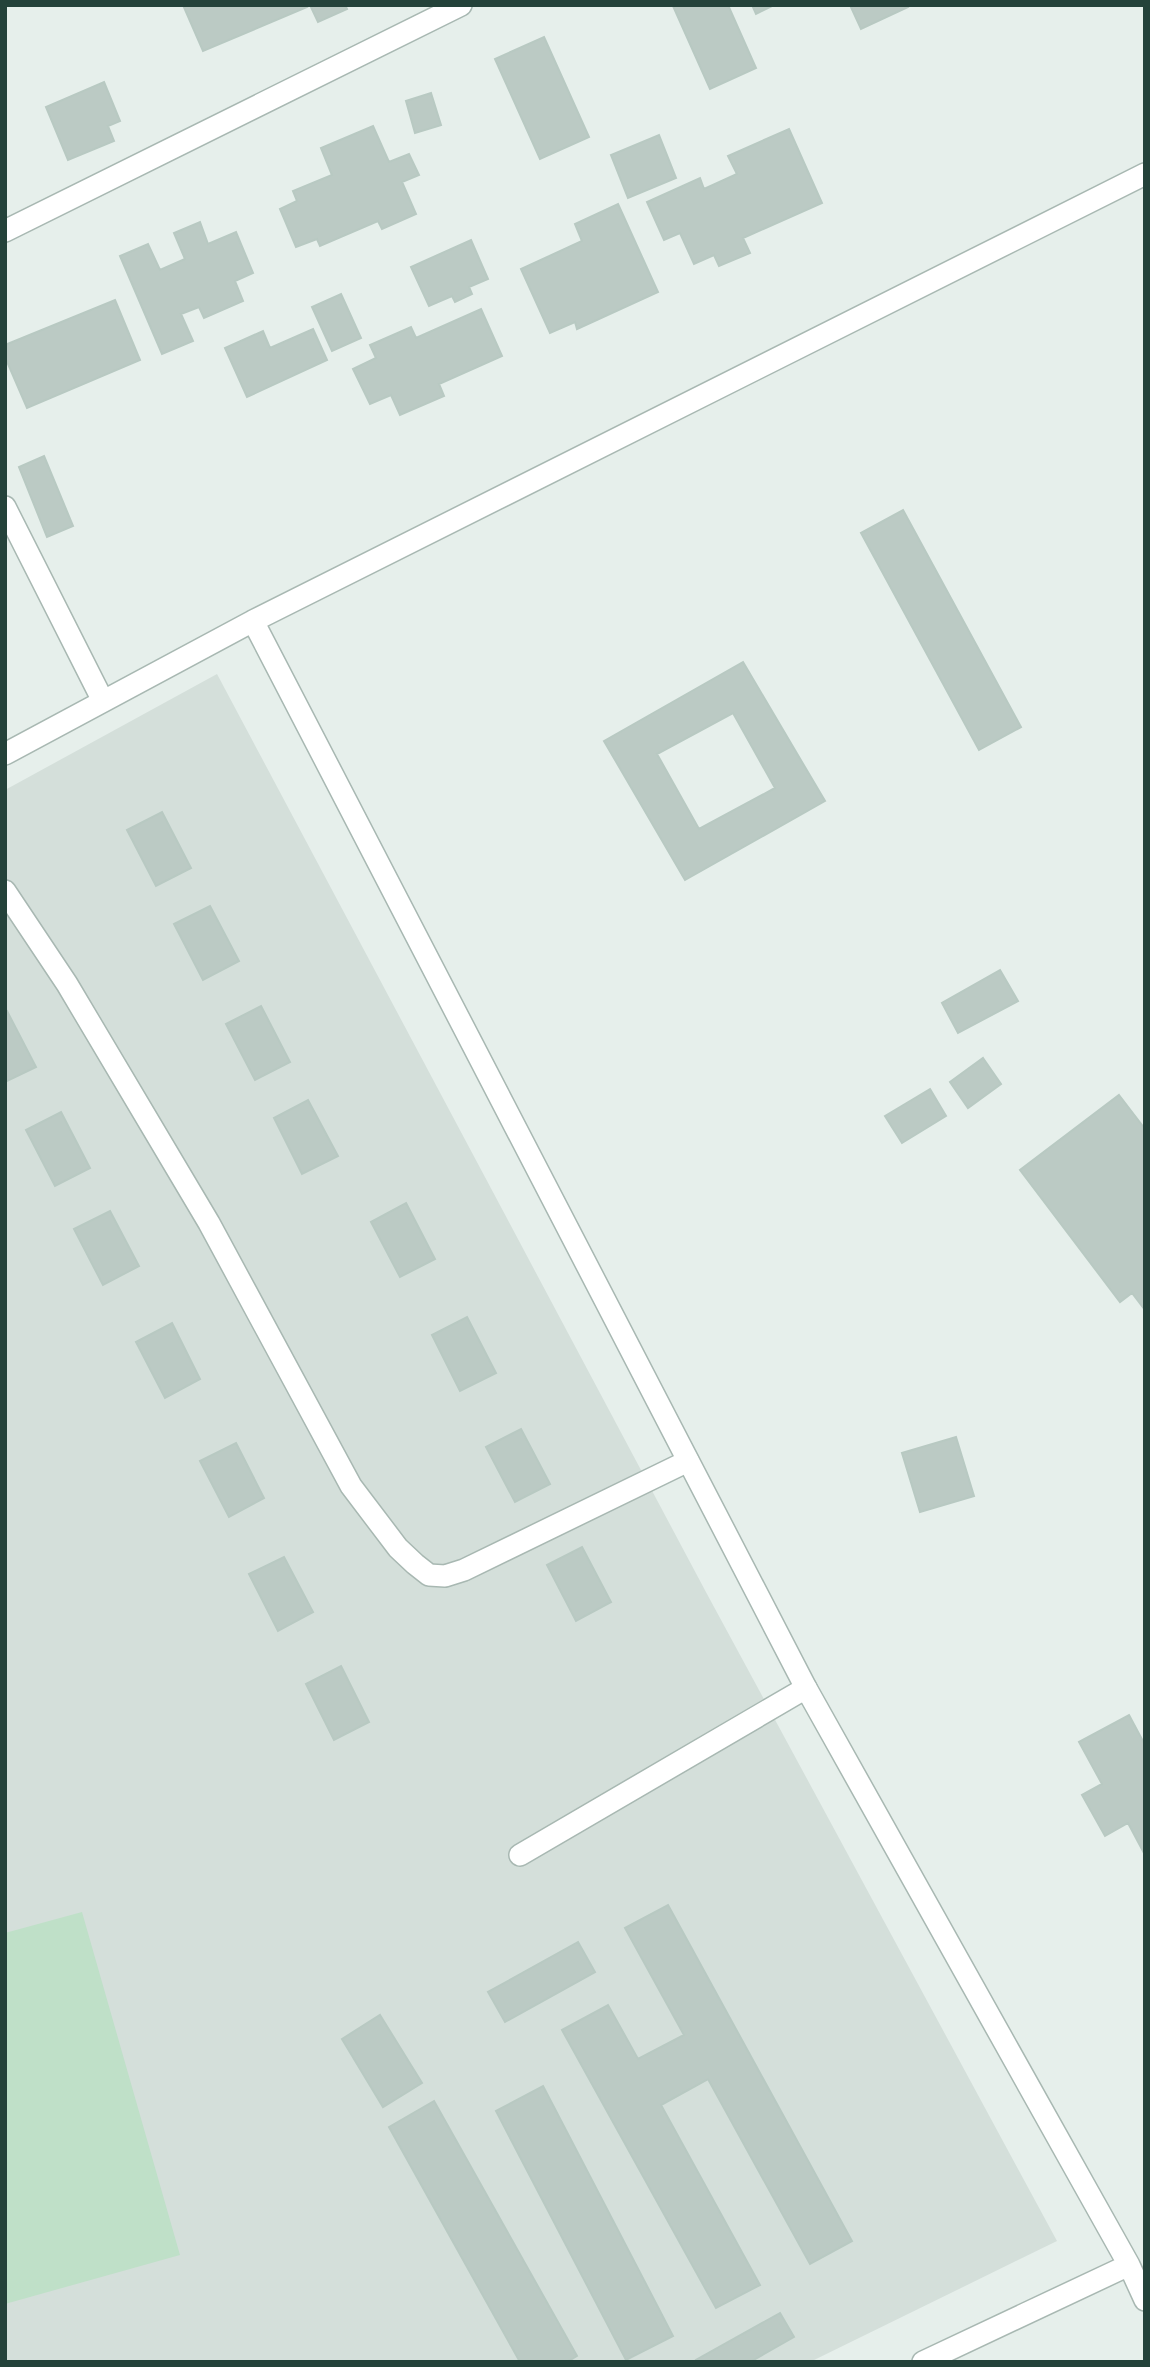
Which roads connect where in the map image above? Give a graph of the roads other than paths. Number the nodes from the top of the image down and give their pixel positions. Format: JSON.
{"nodes":[{"id":1,"x":461,"y":5,"type":"edge"},
{"id":2,"x":1145,"y":174,"type":"edge"},
{"id":3,"x":5,"y":231,"type":"edge"},
{"id":4,"x":5,"y":507,"type":"edge"},
{"id":5,"x":253,"y":621,"type":"junction"},
{"id":6,"x":103,"y":701,"type":"junction"},
{"id":7,"x":5,"y":754,"type":"edge"},
{"id":8,"x":5,"y":891,"type":"edge"},
{"id":9,"x":688,"y":1461,"type":"junction"},
{"id":10,"x":806,"y":1688,"type":"junction"},
{"id":11,"x":520,"y":1855,"type":"dead end"},
{"id":12,"x":1129,"y":2265,"type":"junction"},
{"id":13,"x":1145,"y":2300,"type":"edge"},
{"id":14,"x":923,"y":2362,"type":"edge"}],
"edges":[{"from":1,"to":3,"type":"street"},
{"from":2,"to":5,"type":"street"},
{"from":4,"to":6,"type":"street"},
{"from":5,"to":6,"type":"street"},
{"from":5,"to":9,"type":"street"},
{"from":6,"to":7,"type":"street"},
{"from":8,"to":9,"type":"street"},
{"from":9,"to":10,"type":"street"},
{"from":10,"to":11,"type":"street"},
{"from":10,"to":12,"type":"street"},
{"from":12,"to":13,"type":"street"},
{"from":12,"to":14,"type":"street"}]}
